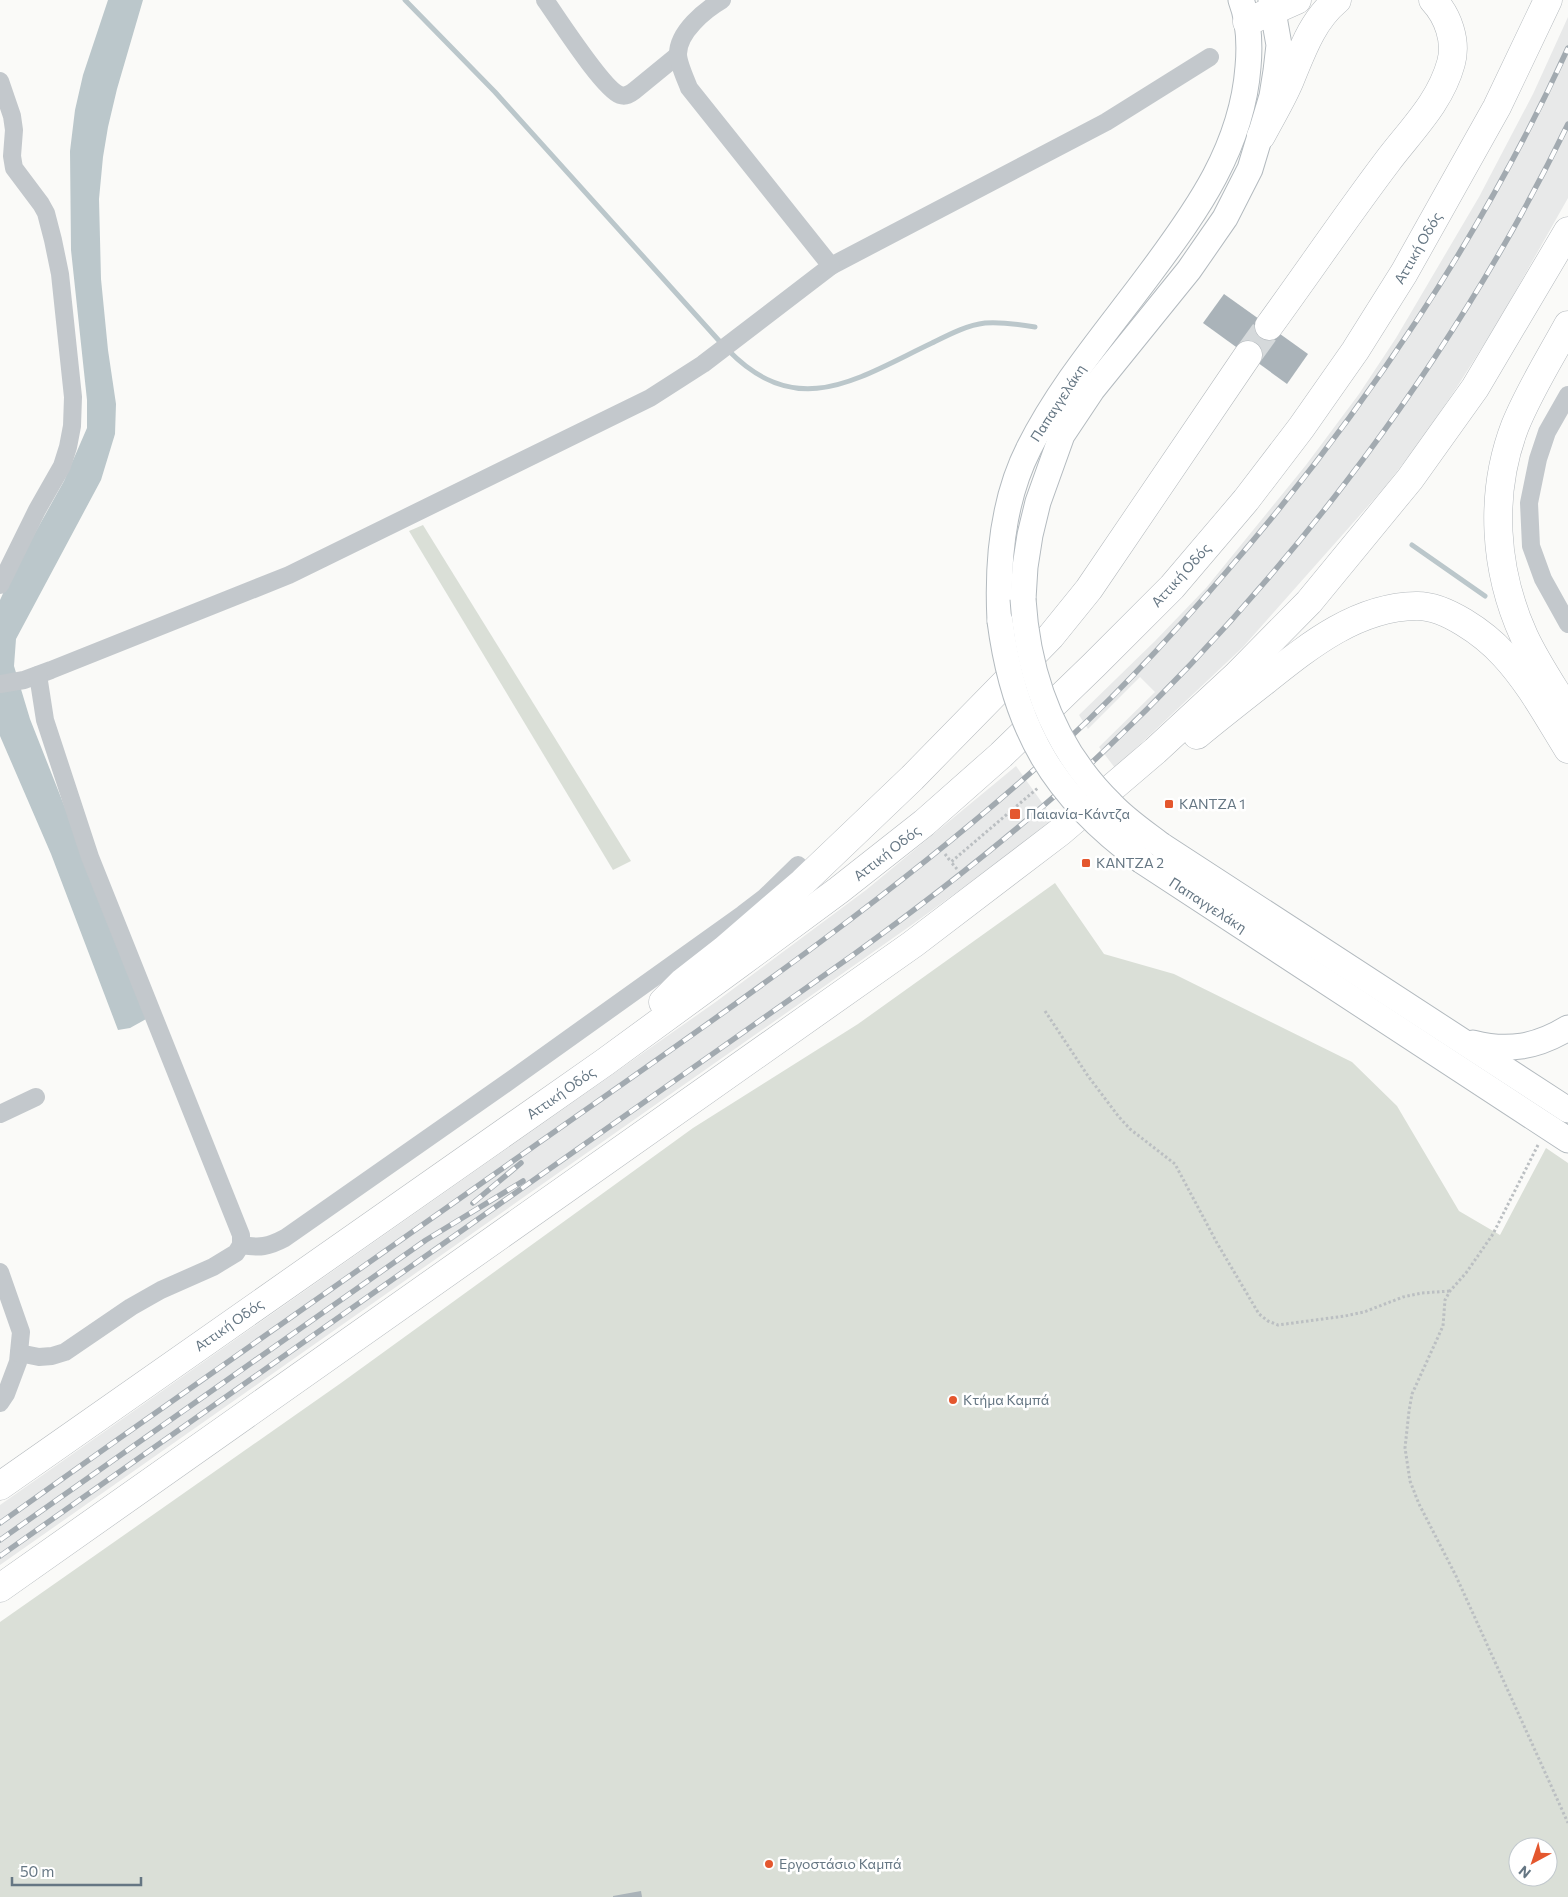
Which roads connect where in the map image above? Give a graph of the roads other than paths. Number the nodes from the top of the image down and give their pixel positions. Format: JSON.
{"nodes":[{"id":1,"x":545,"y":0,"type":"edge"},
{"id":2,"x":722,"y":0,"type":"edge"},
{"id":3,"x":1337,"y":0,"type":"edge"},
{"id":4,"x":1433,"y":0,"type":"edge"},
{"id":5,"x":1548,"y":0,"type":"edge"},
{"id":6,"x":1260,"y":5,"type":"edge"},
{"id":7,"x":678,"y":55,"type":"junction"},
{"id":8,"x":1210,"y":57,"type":"dead end"},
{"id":9,"x":0,"y":81,"type":"edge"},
{"id":10,"x":1261,"y":136,"type":"junction"},
{"id":11,"x":6,"y":158,"type":"edge"},
{"id":12,"x":1568,"y":231,"type":"edge"},
{"id":13,"x":831,"y":266,"type":"junction"},
{"id":14,"x":1568,"y":325,"type":"edge"},
{"id":15,"x":1269,"y":326,"type":"tunnel mouth"},
{"id":16,"x":1248,"y":355,"type":"tunnel mouth"},
{"id":17,"x":1568,"y":395,"type":"edge"},
{"id":18,"x":0,"y":585,"type":"edge"},
{"id":19,"x":1568,"y":624,"type":"edge"},
{"id":20,"x":31,"y":678,"type":"junction"},
{"id":21,"x":0,"y":684,"type":"edge"},
{"id":22,"x":1568,"y":711,"type":"edge"},
{"id":23,"x":1568,"y":749,"type":"edge"},
{"id":24,"x":1060,"y":832,"type":"junction"},
{"id":25,"x":798,"y":865,"type":"dead end"},
{"id":26,"x":1568,"y":1028,"type":"edge"},
{"id":27,"x":1456,"y":1037,"type":"junction"},
{"id":28,"x":605,"y":1062,"type":"junction"},
{"id":29,"x":36,"y":1097,"type":"dead end"},
{"id":30,"x":1565,"y":1099,"type":"edge"},
{"id":31,"x":0,"y":1114,"type":"edge"},
{"id":32,"x":1547,"y":1126,"type":"junction"},
{"id":33,"x":1568,"y":1140,"type":"edge"},
{"id":34,"x":241,"y":1245,"type":"junction"},
{"id":35,"x":0,"y":1272,"type":"edge"},
{"id":36,"x":19,"y":1353,"type":"junction"},
{"id":37,"x":0,"y":1403,"type":"edge"},
{"id":38,"x":0,"y":1486,"type":"edge"},
{"id":39,"x":0,"y":1588,"type":"edge"}],
"edges":[{"from":1,"to":7,"type":"street"},
{"from":2,"to":7,"type":"street"},
{"from":3,"to":10,"type":"highway"},
{"from":4,"to":15,"type":"highway"},
{"from":5,"to":28,"type":"highway","name":"Αττική Οδός"},
{"from":6,"to":10,"type":"street","name":"Παπαγγελάκη"},
{"from":6,"to":32,"type":"street","name":"Παπαγγελάκη","bridge":true},
{"from":7,"to":13,"type":"street"},
{"from":8,"to":13,"type":"street"},
{"from":9,"to":11,"type":"street"},
{"from":10,"to":27,"type":"street","name":"Παπαγγελάκη","bridge":true},
{"from":11,"to":18,"type":"street"},
{"from":12,"to":24,"type":"highway"},
{"from":13,"to":20,"type":"street"},
{"from":14,"to":22,"type":"highway"},
{"from":16,"to":28,"type":"highway"},
{"from":17,"to":19,"type":"street"},
{"from":20,"to":21,"type":"street"},
{"from":20,"to":34,"type":"street"},
{"from":23,"to":24,"type":"highway"},
{"from":24,"to":39,"type":"highway"},
{"from":25,"to":34,"type":"street"},
{"from":26,"to":27,"type":"street"},
{"from":27,"to":30,"type":"street","name":"Παπαγγελάκη"},
{"from":28,"to":38,"type":"highway","name":"Αττική Οδός"},
{"from":29,"to":31,"type":"street"},
{"from":30,"to":32,"type":"street"},
{"from":32,"to":33,"type":"street","name":"Παπαγγελάκη"},
{"from":34,"to":36,"type":"street"},
{"from":35,"to":36,"type":"street"},
{"from":36,"to":37,"type":"street"}]}
